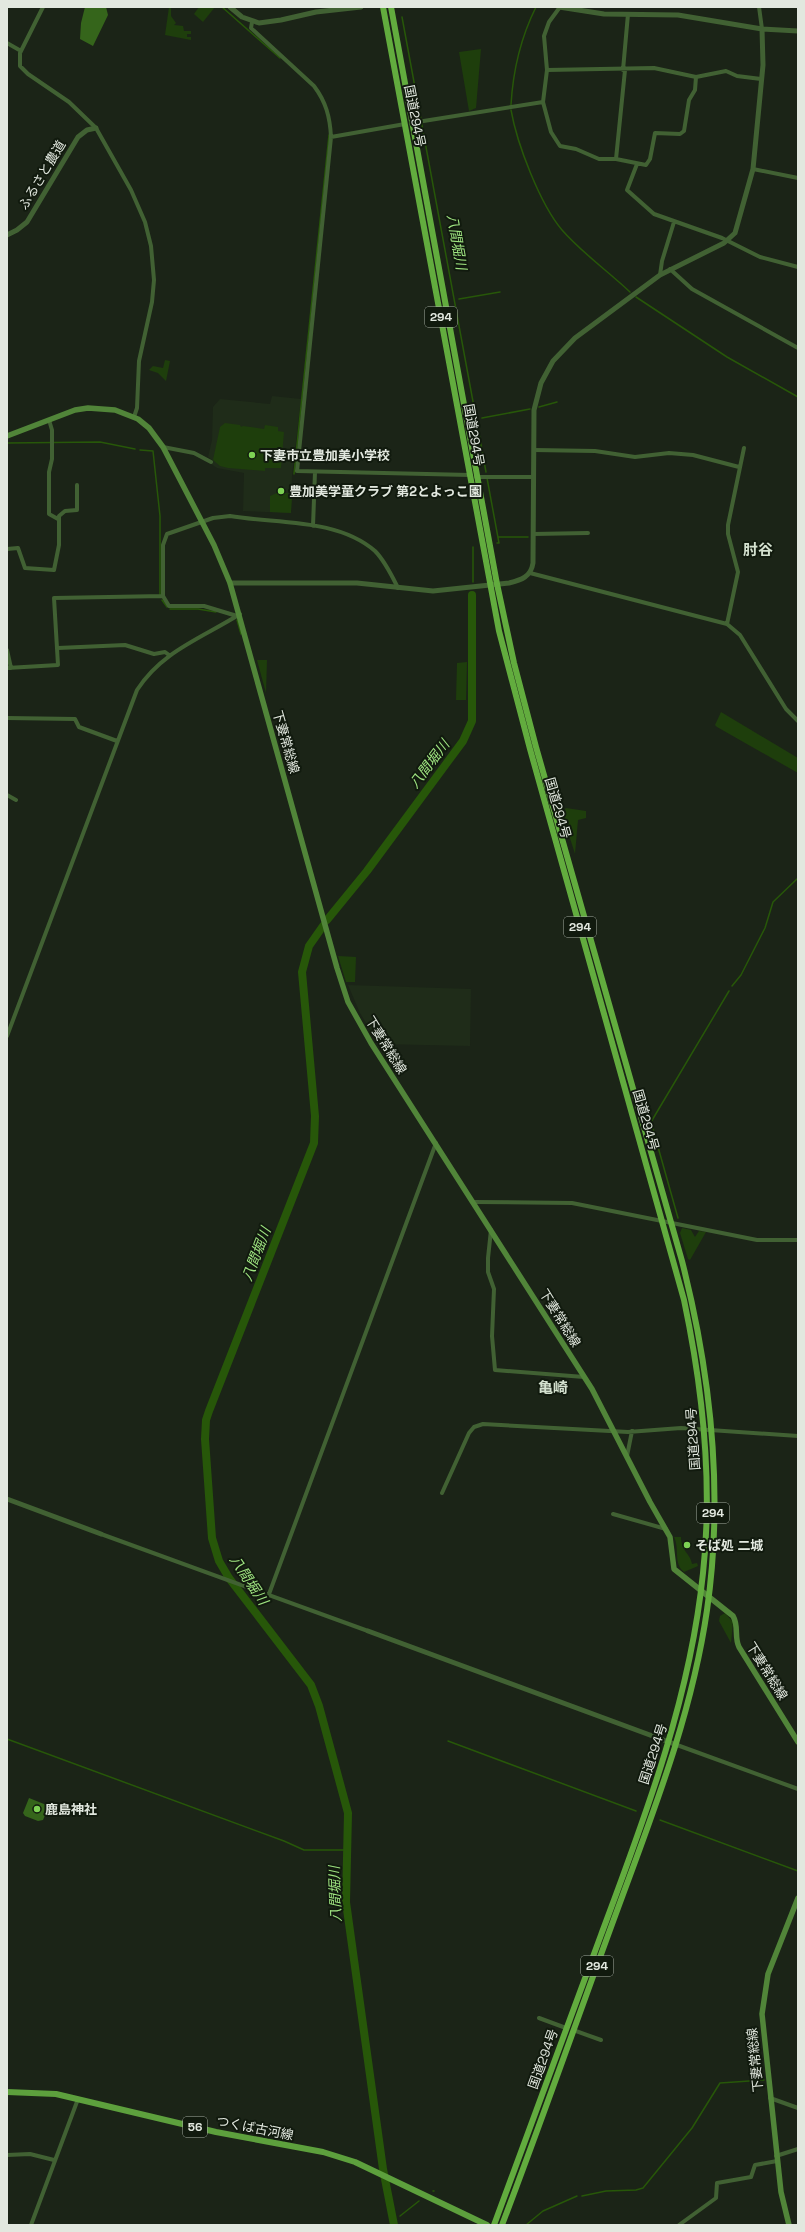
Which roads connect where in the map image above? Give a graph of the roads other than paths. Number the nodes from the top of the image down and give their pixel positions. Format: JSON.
{"nodes":[{"id":1,"x":43,"y":7,"type":"edge"},
{"id":2,"x":230,"y":7,"type":"edge"},
{"id":3,"x":360,"y":7,"type":"edge"},
{"id":4,"x":383,"y":7,"type":"edge"},
{"id":5,"x":391,"y":7,"type":"edge"},
{"id":6,"x":559,"y":7,"type":"edge"},
{"id":7,"x":759,"y":7,"type":"edge"},
{"id":8,"x":628,"y":14,"type":"junction"},
{"id":9,"x":252,"y":22,"type":"junction"},
{"id":10,"x":762,"y":29,"type":"junction"},
{"id":11,"x":798,"y":31,"type":"edge"},
{"id":12,"x":7,"y":43,"type":"edge"},
{"id":13,"x":21,"y":51,"type":"junction"},
{"id":14,"x":548,"y":70,"type":"junction"},
{"id":15,"x":624,"y":70,"type":"junction"},
{"id":16,"x":696,"y":77,"type":"junction"},
{"id":17,"x":761,"y":79,"type":"junction"},
{"id":18,"x":543,"y":102,"type":"junction"},
{"id":19,"x":408,"y":123,"type":"junction"},
{"id":20,"x":96,"y":128,"type":"junction"},
{"id":21,"x":331,"y":137,"type":"junction"},
{"id":22,"x":616,"y":159,"type":"junction"},
{"id":23,"x":637,"y":164,"type":"junction"},
{"id":24,"x":753,"y":170,"type":"junction"},
{"id":25,"x":798,"y":178,"type":"edge"},
{"id":26,"x":674,"y":222,"type":"junction"},
{"id":27,"x":7,"y":235,"type":"edge"},
{"id":28,"x":728,"y":241,"type":"junction"},
{"id":29,"x":798,"y":267,"type":"edge"},
{"id":30,"x":670,"y":269,"type":"junction"},
{"id":31,"x":660,"y":275,"type":"junction"},
{"id":32,"x":798,"y":348,"type":"edge"},
{"id":33,"x":134,"y":417,"type":"junction"},
{"id":34,"x":49,"y":420,"type":"junction"},
{"id":35,"x":7,"y":436,"type":"edge"},
{"id":36,"x":164,"y":448,"type":"junction"},
{"id":37,"x":744,"y":448,"type":"dead end"},
{"id":38,"x":534,"y":450,"type":"junction"},
{"id":39,"x":211,"y":462,"type":"dead end"},
{"id":40,"x":739,"y":467,"type":"junction"},
{"id":41,"x":315,"y":472,"type":"junction"},
{"id":42,"x":470,"y":475,"type":"junction"},
{"id":43,"x":476,"y":477,"type":"junction"},
{"id":44,"x":534,"y":477,"type":"junction"},
{"id":45,"x":77,"y":485,"type":"dead end"},
{"id":46,"x":58,"y":519,"type":"junction"},
{"id":47,"x":202,"y":522,"type":"junction"},
{"id":48,"x":313,"y":526,"type":"junction"},
{"id":49,"x":588,"y":533,"type":"dead end"},
{"id":50,"x":533,"y":534,"type":"junction"},
{"id":51,"x":7,"y":549,"type":"edge"},
{"id":52,"x":530,"y":573,"type":"junction"},
{"id":53,"x":230,"y":582,"type":"junction"},
{"id":54,"x":497,"y":584,"type":"junction"},
{"id":55,"x":490,"y":585,"type":"junction"},
{"id":56,"x":398,"y":588,"type":"junction"},
{"id":57,"x":163,"y":596,"type":"junction"},
{"id":58,"x":238,"y":615,"type":"junction"},
{"id":59,"x":728,"y":624,"type":"junction"},
{"id":60,"x":58,"y":648,"type":"junction"},
{"id":61,"x":7,"y":650,"type":"edge"},
{"id":62,"x":169,"y":655,"type":"junction"},
{"id":63,"x":9,"y":668,"type":"edge"},
{"id":64,"x":7,"y":718,"type":"edge"},
{"id":65,"x":798,"y":722,"type":"edge"},
{"id":66,"x":117,"y":741,"type":"junction"},
{"id":67,"x":7,"y":795,"type":"edge"},
{"id":68,"x":16,"y":800,"type":"dead end"},
{"id":69,"x":7,"y":1036,"type":"edge"},
{"id":70,"x":436,"y":1143,"type":"junction"},
{"id":71,"x":474,"y":1202,"type":"junction"},
{"id":72,"x":663,"y":1222,"type":"junction"},
{"id":73,"x":672,"y":1224,"type":"junction"},
{"id":74,"x":491,"y":1230,"type":"junction"},
{"id":75,"x":798,"y":1240,"type":"edge"},
{"id":76,"x":584,"y":1377,"type":"junction"},
{"id":77,"x":705,"y":1430,"type":"junction"},
{"id":78,"x":614,"y":1431,"type":"junction"},
{"id":79,"x":632,"y":1431,"type":"junction"},
{"id":80,"x":712,"y":1431,"type":"junction"},
{"id":81,"x":798,"y":1436,"type":"edge"},
{"id":82,"x":627,"y":1456,"type":"junction"},
{"id":83,"x":442,"y":1493,"type":"dead end"},
{"id":84,"x":7,"y":1499,"type":"edge"},
{"id":85,"x":613,"y":1514,"type":"dead end"},
{"id":86,"x":666,"y":1529,"type":"junction"},
{"id":87,"x":101,"y":1534,"type":"joint"},
{"id":88,"x":701,"y":1590,"type":"junction"},
{"id":89,"x":268,"y":1594,"type":"junction"},
{"id":90,"x":709,"y":1596,"type":"junction"},
{"id":91,"x":368,"y":1631,"type":"joint"},
{"id":92,"x":798,"y":1742,"type":"edge"},
{"id":93,"x":670,"y":1743,"type":"junction"},
{"id":94,"x":677,"y":1745,"type":"junction"},
{"id":95,"x":798,"y":1789,"type":"edge"},
{"id":96,"x":798,"y":1898,"type":"edge"},
{"id":97,"x":540,"y":2018,"type":"dead end"},
{"id":98,"x":566,"y":2028,"type":"junction"},
{"id":99,"x":573,"y":2030,"type":"junction"},
{"id":100,"x":601,"y":2040,"type":"dead end"},
{"id":101,"x":7,"y":2092,"type":"edge"},
{"id":102,"x":770,"y":2098,"type":"junction"},
{"id":103,"x":78,"y":2099,"type":"junction"},
{"id":104,"x":798,"y":2108,"type":"edge"},
{"id":105,"x":798,"y":2149,"type":"edge"},
{"id":106,"x":7,"y":2155,"type":"edge"},
{"id":107,"x":776,"y":2159,"type":"junction"},
{"id":108,"x":54,"y":2160,"type":"junction"},
{"id":109,"x":31,"y":2225,"type":"edge"},
{"id":110,"x":487,"y":2225,"type":"edge"},
{"id":111,"x":494,"y":2225,"type":"edge"},
{"id":112,"x":502,"y":2225,"type":"edge"},
{"id":113,"x":679,"y":2225,"type":"edge"},
{"id":114,"x":789,"y":2225,"type":"edge"}],
"edges":[{"from":1,"to":13,"type":"street"},
{"from":2,"to":9,"type":"street"},
{"from":3,"to":9,"type":"street"},
{"from":4,"to":19,"type":"highway","name":"国道294号","number":"294"},
{"from":5,"to":19,"type":"highway","name":"国道294号","number":"294"},
{"from":6,"to":8,"type":"street"},
{"from":6,"to":14,"type":"street"},
{"from":7,"to":10,"type":"street"},
{"from":8,"to":10,"type":"street"},
{"from":8,"to":15,"type":"street"},
{"from":9,"to":21,"type":"street"},
{"from":10,"to":11,"type":"street"},
{"from":10,"to":17,"type":"street"},
{"from":12,"to":13,"type":"street"},
{"from":13,"to":20,"type":"street"},
{"from":14,"to":15,"type":"street"},
{"from":14,"to":18,"type":"street"},
{"from":15,"to":16,"type":"street"},
{"from":15,"to":22,"type":"street"},
{"from":16,"to":17,"type":"street"},
{"from":16,"to":23,"type":"street"},
{"from":17,"to":24,"type":"street"},
{"from":18,"to":19,"type":"street"},
{"from":18,"to":22,"type":"street"},
{"from":19,"to":21,"type":"street"},
{"from":19,"to":42,"type":"highway","name":"国道294号","number":"294"},
{"from":19,"to":43,"type":"highway","name":"国道294号","number":"294"},
{"from":20,"to":27,"type":"street","name":"ふるさと農道"},
{"from":20,"to":33,"type":"street"},
{"from":21,"to":41,"type":"street"},
{"from":22,"to":23,"type":"street"},
{"from":23,"to":26,"type":"street"},
{"from":24,"to":25,"type":"street"},
{"from":24,"to":28,"type":"street"},
{"from":26,"to":28,"type":"street"},
{"from":26,"to":31,"type":"street"},
{"from":28,"to":29,"type":"street"},
{"from":28,"to":30,"type":"street"},
{"from":30,"to":31,"type":"street"},
{"from":30,"to":32,"type":"street"},
{"from":31,"to":38,"type":"street"},
{"from":33,"to":34,"type":"main road","name":"下妻常総線"},
{"from":33,"to":36,"type":"main road","name":"下妻常総線"},
{"from":34,"to":35,"type":"main road","name":"下妻常総線"},
{"from":34,"to":46,"type":"street"},
{"from":36,"to":39,"type":"street"},
{"from":36,"to":47,"type":"main road","name":"下妻常総線"},
{"from":37,"to":40,"type":"street"},
{"from":38,"to":40,"type":"street"},
{"from":38,"to":44,"type":"street"},
{"from":40,"to":59,"type":"street"},
{"from":41,"to":42,"type":"street"},
{"from":41,"to":48,"type":"street"},
{"from":42,"to":55,"type":"highway","name":"国道294号","number":"294"},
{"from":43,"to":44,"type":"street"},
{"from":43,"to":54,"type":"highway","name":"国道294号","number":"294"},
{"from":44,"to":50,"type":"street"},
{"from":45,"to":46,"type":"street"},
{"from":46,"to":51,"type":"street"},
{"from":47,"to":48,"type":"street"},
{"from":47,"to":53,"type":"main road","name":"下妻常総線"},
{"from":47,"to":57,"type":"street"},
{"from":48,"to":56,"type":"street"},
{"from":49,"to":50,"type":"street"},
{"from":50,"to":52,"type":"street"},
{"from":52,"to":54,"type":"street"},
{"from":52,"to":59,"type":"street"},
{"from":53,"to":56,"type":"street"},
{"from":53,"to":58,"type":"main road","name":"下妻常総線"},
{"from":54,"to":55,"type":"street"},
{"from":54,"to":73,"type":"highway","name":"国道294号","number":"294"},
{"from":55,"to":56,"type":"street"},
{"from":55,"to":72,"type":"highway","name":"国道294号","number":"294"},
{"from":57,"to":58,"type":"street"},
{"from":57,"to":60,"type":"street"},
{"from":58,"to":62,"type":"street"},
{"from":58,"to":70,"type":"main road","name":"下妻常総線"},
{"from":59,"to":65,"type":"street"},
{"from":60,"to":62,"type":"street"},
{"from":60,"to":63,"type":"street"},
{"from":61,"to":63,"type":"street"},
{"from":62,"to":66,"type":"street"},
{"from":64,"to":66,"type":"street"},
{"from":66,"to":69,"type":"street"},
{"from":67,"to":68,"type":"street"},
{"from":70,"to":71,"type":"main road","name":"下妻常総線"},
{"from":70,"to":89,"type":"street"},
{"from":71,"to":72,"type":"street"},
{"from":71,"to":74,"type":"main road","name":"下妻常総線"},
{"from":72,"to":73,"type":"street"},
{"from":72,"to":77,"type":"highway","name":"国道294号","number":"294"},
{"from":73,"to":75,"type":"street"},
{"from":73,"to":80,"type":"highway","name":"国道294号","number":"294"},
{"from":74,"to":76,"type":"main road","name":"下妻常総線"},
{"from":74,"to":76,"type":"street"},
{"from":76,"to":78,"type":"main road","name":"下妻常総線"},
{"from":77,"to":79,"type":"street"},
{"from":77,"to":80,"type":"street"},
{"from":77,"to":88,"type":"highway","name":"国道294号","number":"294"},
{"from":78,"to":79,"type":"street"},
{"from":78,"to":82,"type":"main road","name":"下妻常総線"},
{"from":78,"to":83,"type":"street"},
{"from":79,"to":82,"type":"street"},
{"from":80,"to":81,"type":"street"},
{"from":80,"to":90,"type":"highway","name":"国道294号","number":"294"},
{"from":82,"to":86,"type":"main road","name":"下妻常総線"},
{"from":84,"to":87,"type":"street"},
{"from":85,"to":86,"type":"street"},
{"from":86,"to":88,"type":"main road","name":"下妻常総線"},
{"from":87,"to":89,"type":"street"},
{"from":88,"to":90,"type":"main road","name":"下妻常総線"},
{"from":88,"to":93,"type":"highway","name":"国道294号","number":"294"},
{"from":89,"to":91,"type":"street"},
{"from":90,"to":92,"type":"main road","name":"下妻常総線"},
{"from":90,"to":94,"type":"highway","name":"国道294号","number":"294"},
{"from":91,"to":93,"type":"street"},
{"from":93,"to":94,"type":"street"},
{"from":93,"to":98,"type":"highway","name":"国道294号","number":"294"},
{"from":94,"to":95,"type":"street"},
{"from":94,"to":99,"type":"highway","name":"国道294号","number":"294"},
{"from":96,"to":102,"type":"main road","name":"下妻常総線"},
{"from":97,"to":98,"type":"street"},
{"from":98,"to":111,"type":"highway","name":"国道294号","number":"294"},
{"from":99,"to":100,"type":"street"},
{"from":99,"to":112,"type":"highway","name":"国道294号","number":"294"},
{"from":101,"to":103,"type":"main road","name":"つくば古河線","number":"56"},
{"from":102,"to":104,"type":"street"},
{"from":102,"to":107,"type":"main road","name":"下妻常総線"},
{"from":103,"to":108,"type":"street"},
{"from":103,"to":110,"type":"main road","name":"つくば古河線","number":"56"},
{"from":105,"to":107,"type":"street"},
{"from":106,"to":108,"type":"street"},
{"from":107,"to":113,"type":"street"},
{"from":107,"to":114,"type":"main road","name":"下妻常総線"},
{"from":108,"to":109,"type":"street"}]}
